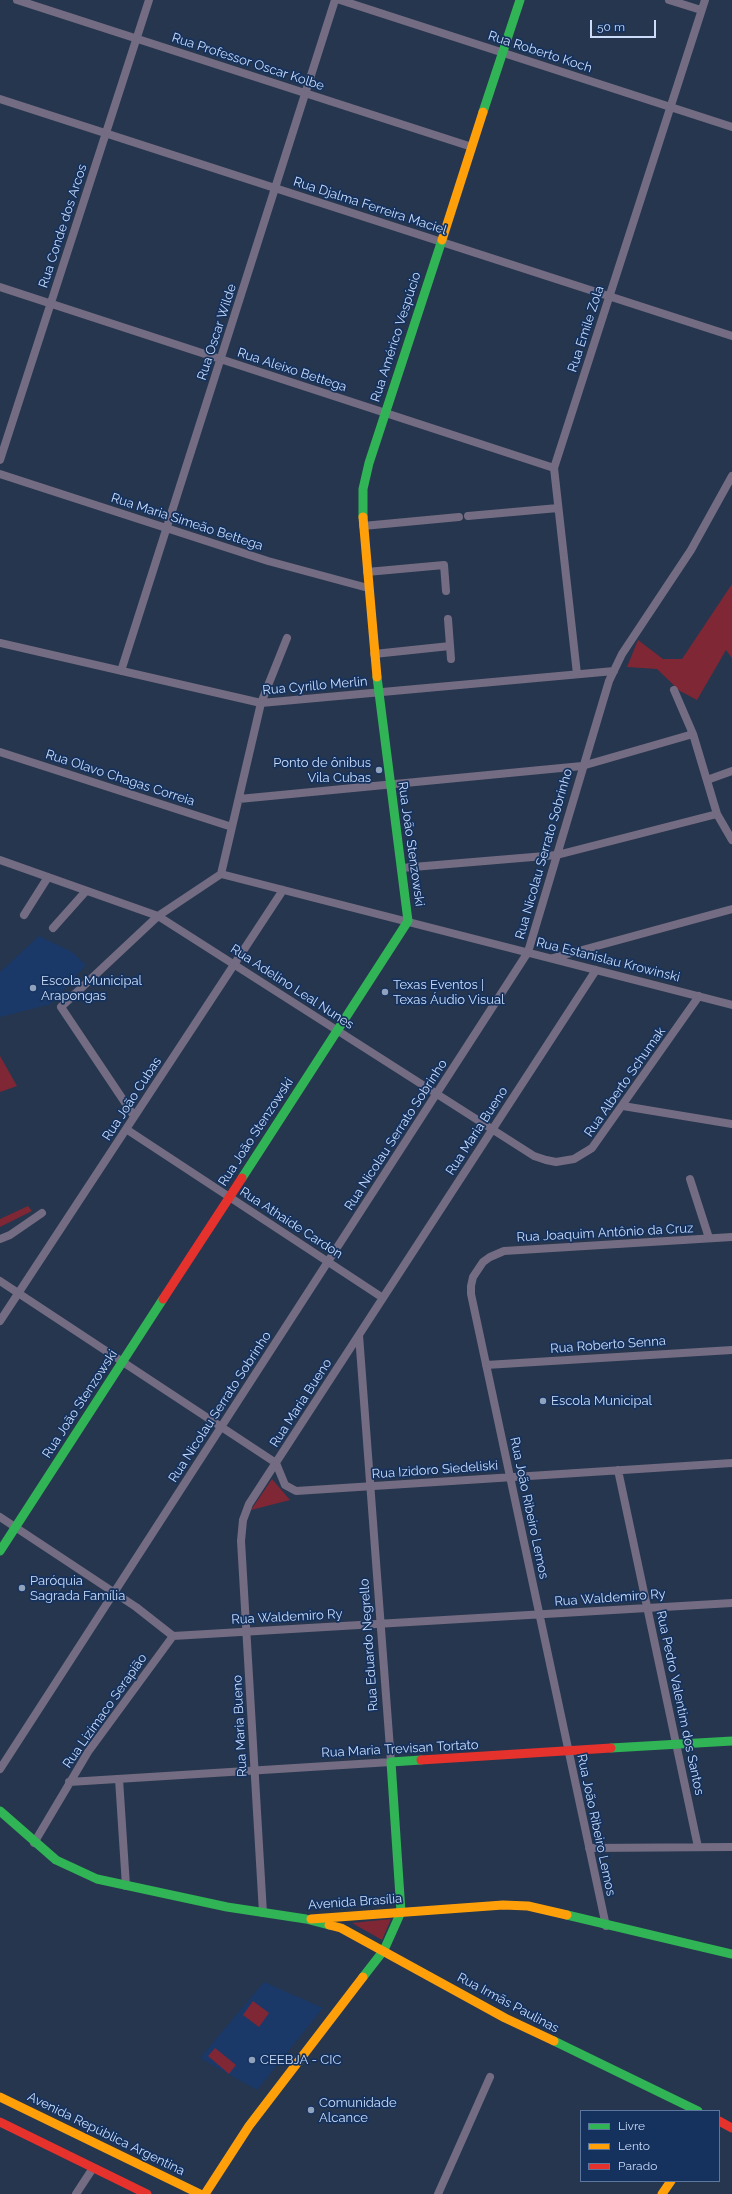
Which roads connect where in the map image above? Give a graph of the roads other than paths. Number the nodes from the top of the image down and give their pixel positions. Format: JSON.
{"nodes":[{"id":1,"x":17,"y":0,"type":"edge"},
{"id":2,"x":149,"y":0,"type":"edge"},
{"id":3,"x":335,"y":0,"type":"edge"},
{"id":4,"x":340,"y":0,"type":"edge"},
{"id":5,"x":520,"y":0,"type":"edge"},
{"id":6,"x":669,"y":0,"type":"edge"},
{"id":7,"x":705,"y":0,"type":"edge"},
{"id":8,"x":701,"y":10,"type":"junction"},
{"id":9,"x":137,"y":39,"type":"junction"},
{"id":10,"x":503,"y":53,"type":"junction"},
{"id":11,"x":306,"y":93,"type":"junction"},
{"id":12,"x":0,"y":99,"type":"edge"},
{"id":13,"x":670,"y":107,"type":"junction"},
{"id":14,"x":732,"y":127,"type":"edge"},
{"id":15,"x":106,"y":133,"type":"junction"},
{"id":16,"x":472,"y":147,"type":"junction"},
{"id":17,"x":275,"y":188,"type":"junction"},
{"id":18,"x":441,"y":242,"type":"junction"},
{"id":19,"x":0,"y":287,"type":"edge"},
{"id":20,"x":609,"y":296,"type":"junction"},
{"id":21,"x":51,"y":303,"type":"junction"},
{"id":22,"x":732,"y":336,"type":"edge"},
{"id":23,"x":220,"y":359,"type":"junction"},
{"id":24,"x":385,"y":413,"type":"junction"},
{"id":25,"x":0,"y":460,"type":"edge"},
{"id":26,"x":554,"y":468,"type":"junction"},
{"id":27,"x":0,"y":474,"type":"edge"},
{"id":28,"x":732,"y":476,"type":"edge"},
{"id":29,"x":558,"y":508,"type":"junction"},
{"id":30,"x":468,"y":516,"type":"dead end"},
{"id":31,"x":459,"y":517,"type":"dead end"},
{"id":32,"x":363,"y":526,"type":"junction"},
{"id":33,"x":167,"y":528,"type":"junction"},
{"id":34,"x":367,"y":572,"type":"junction"},
{"id":35,"x":368,"y":588,"type":"junction"},
{"id":36,"x":446,"y":591,"type":"dead end"},
{"id":37,"x":448,"y":619,"type":"dead end"},
{"id":38,"x":286,"y":638,"type":"dead end"},
{"id":39,"x":0,"y":643,"type":"edge"},
{"id":40,"x":450,"y":646,"type":"junction"},
{"id":41,"x":374,"y":654,"type":"junction"},
{"id":42,"x":451,"y":659,"type":"dead end"},
{"id":43,"x":614,"y":670,"type":"junction"},
{"id":44,"x":121,"y":671,"type":"junction"},
{"id":45,"x":577,"y":674,"type":"junction"},
{"id":46,"x":674,"y":690,"type":"dead end"},
{"id":47,"x":378,"y":692,"type":"junction"},
{"id":48,"x":261,"y":704,"type":"junction"},
{"id":49,"x":693,"y":734,"type":"junction"},
{"id":50,"x":0,"y":752,"type":"edge"},
{"id":51,"x":582,"y":766,"type":"junction"},
{"id":52,"x":732,"y":771,"type":"edge"},
{"id":53,"x":707,"y":780,"type":"junction"},
{"id":54,"x":390,"y":785,"type":"junction"},
{"id":55,"x":239,"y":799,"type":"junction"},
{"id":56,"x":718,"y":814,"type":"junction"},
{"id":57,"x":232,"y":827,"type":"junction"},
{"id":58,"x":732,"y":840,"type":"edge"},
{"id":59,"x":557,"y":855,"type":"junction"},
{"id":60,"x":0,"y":860,"type":"edge"},
{"id":61,"x":401,"y":868,"type":"junction"},
{"id":62,"x":222,"y":874,"type":"junction"},
{"id":63,"x":48,"y":877,"type":"junction"},
{"id":64,"x":86,"y":890,"type":"junction"},
{"id":65,"x":283,"y":890,"type":"junction"},
{"id":66,"x":732,"y":909,"type":"edge"},
{"id":67,"x":24,"y":914,"type":"dead end"},
{"id":68,"x":158,"y":916,"type":"junction"},
{"id":69,"x":408,"y":922,"type":"junction"},
{"id":70,"x":53,"y":928,"type":"dead end"},
{"id":71,"x":528,"y":952,"type":"junction"},
{"id":72,"x":552,"y":958,"type":"junction"},
{"id":73,"x":234,"y":964,"type":"junction"},
{"id":74,"x":596,"y":970,"type":"junction"},
{"id":75,"x":699,"y":996,"type":"junction"},
{"id":76,"x":732,"y":1005,"type":"edge"},
{"id":77,"x":338,"y":1030,"type":"junction"},
{"id":78,"x":436,"y":1093,"type":"junction"},
{"id":79,"x":623,"y":1106,"type":"junction"},
{"id":80,"x":134,"y":1116,"type":"junction"},
{"id":81,"x":732,"y":1124,"type":"edge"},
{"id":82,"x":126,"y":1129,"type":"junction"},
{"id":83,"x":492,"y":1129,"type":"junction"},
{"id":84,"x":556,"y":1162,"type":"joint"},
{"id":85,"x":690,"y":1179,"type":"dead end"},
{"id":86,"x":230,"y":1197,"type":"junction"},
{"id":87,"x":42,"y":1213,"type":"dead end"},
{"id":88,"x":732,"y":1237,"type":"edge"},
{"id":89,"x":709,"y":1238,"type":"junction"},
{"id":90,"x":0,"y":1239,"type":"edge"},
{"id":91,"x":328,"y":1262,"type":"junction"},
{"id":92,"x":483,"y":1262,"type":"joint"},
{"id":93,"x":0,"y":1281,"type":"edge"},
{"id":94,"x":19,"y":1293,"type":"junction"},
{"id":95,"x":383,"y":1298,"type":"junction"},
{"id":96,"x":0,"y":1321,"type":"edge"},
{"id":97,"x":359,"y":1335,"type":"junction"},
{"id":98,"x":732,"y":1350,"type":"edge"},
{"id":99,"x":123,"y":1362,"type":"junction"},
{"id":100,"x":486,"y":1365,"type":"junction"},
{"id":101,"x":221,"y":1427,"type":"junction"},
{"id":102,"x":276,"y":1463,"type":"junction"},
{"id":103,"x":732,"y":1463,"type":"edge"},
{"id":104,"x":618,"y":1470,"type":"junction"},
{"id":105,"x":510,"y":1478,"type":"junction"},
{"id":106,"x":370,"y":1487,"type":"junction"},
{"id":107,"x":0,"y":1517,"type":"edge"},
{"id":108,"x":16,"y":1527,"type":"junction"},
{"id":109,"x":0,"y":1551,"type":"edge"},
{"id":110,"x":114,"y":1592,"type":"junction"},
{"id":111,"x":732,"y":1603,"type":"edge"},
{"id":112,"x":647,"y":1608,"type":"junction"},
{"id":113,"x":539,"y":1614,"type":"junction"},
{"id":114,"x":381,"y":1624,"type":"junction"},
{"id":115,"x":246,"y":1632,"type":"junction"},
{"id":116,"x":173,"y":1636,"type":"junction"},
{"id":117,"x":732,"y":1742,"type":"edge"},
{"id":118,"x":676,"y":1745,"type":"junction"},
{"id":119,"x":568,"y":1752,"type":"junction"},
{"id":120,"x":391,"y":1762,"type":"junction"},
{"id":121,"x":0,"y":1769,"type":"edge"},
{"id":122,"x":255,"y":1771,"type":"junction"},
{"id":123,"x":119,"y":1779,"type":"junction"},
{"id":124,"x":69,"y":1782,"type":"junction"},
{"id":125,"x":0,"y":1811,"type":"edge"},
{"id":126,"x":34,"y":1843,"type":"junction"},
{"id":127,"x":698,"y":1847,"type":"junction"},
{"id":128,"x":732,"y":1847,"type":"edge"},
{"id":129,"x":589,"y":1848,"type":"junction"},
{"id":130,"x":126,"y":1886,"type":"junction"},
{"id":131,"x":401,"y":1912,"type":"junction"},
{"id":132,"x":263,"y":1913,"type":"junction"},
{"id":133,"x":306,"y":1919,"type":"junction"},
{"id":134,"x":606,"y":1926,"type":"junction"},
{"id":135,"x":384,"y":1950,"type":"junction"},
{"id":136,"x":732,"y":1954,"type":"edge"},
{"id":137,"x":490,"y":2077,"type":"dead end"},
{"id":138,"x":0,"y":2097,"type":"edge"},
{"id":139,"x":696,"y":2110,"type":"edge"},
{"id":140,"x":0,"y":2122,"type":"edge"},
{"id":141,"x":720,"y":2122,"type":"edge"},
{"id":142,"x":732,"y":2128,"type":"edge"},
{"id":143,"x":93,"y":2168,"type":"junction"},
{"id":144,"x":670,"y":2182,"type":"edge"},
{"id":145,"x":76,"y":2194,"type":"edge"},
{"id":146,"x":147,"y":2194,"type":"edge"},
{"id":147,"x":200,"y":2194,"type":"edge"},
{"id":148,"x":204,"y":2194,"type":"edge"},
{"id":149,"x":438,"y":2194,"type":"edge"},
{"id":150,"x":662,"y":2194,"type":"edge"}],
"edges":[{"from":1,"to":9,"type":"street","name":"Rua Professor Oscar Kolbe"},
{"from":2,"to":9,"type":"street","name":"Rua Conde dos Arcos"},
{"from":3,"to":11,"type":"street","name":"Rua Oscar Wilde"},
{"from":4,"to":10,"type":"street","name":"Rua Roberto Koch"},
{"from":5,"to":10,"type":"street","name":"Rua Américo Vespúcio"},
{"from":6,"to":8,"type":"street"},
{"from":7,"to":8,"type":"street","name":"Rua Emile Zola"},
{"from":8,"to":13,"type":"street","name":"Rua Emile Zola"},
{"from":9,"to":11,"type":"street","name":"Rua Professor Oscar Kolbe"},
{"from":9,"to":15,"type":"street","name":"Rua Conde dos Arcos"},
{"from":10,"to":13,"type":"street","name":"Rua Roberto Koch"},
{"from":10,"to":16,"type":"street","name":"Rua Américo Vespúcio"},
{"from":11,"to":16,"type":"street","name":"Rua Professor Oscar Kolbe"},
{"from":11,"to":17,"type":"street","name":"Rua Oscar Wilde"},
{"from":12,"to":15,"type":"street","name":"Rua Djalma Ferreira Maciel"},
{"from":13,"to":14,"type":"street","name":"Rua Roberto Koch"},
{"from":13,"to":20,"type":"street","name":"Rua Emile Zola"},
{"from":15,"to":17,"type":"street","name":"Rua Djalma Ferreira Maciel"},
{"from":15,"to":21,"type":"street","name":"Rua Conde dos Arcos"},
{"from":16,"to":18,"type":"street","name":"Rua Américo Vespúcio"},
{"from":17,"to":18,"type":"street","name":"Rua Djalma Ferreira Maciel"},
{"from":17,"to":23,"type":"street","name":"Rua Oscar Wilde"},
{"from":18,"to":20,"type":"street","name":"Rua Djalma Ferreira Maciel"},
{"from":18,"to":24,"type":"street","name":"Rua Américo Vespúcio"},
{"from":19,"to":21,"type":"street","name":"Rua Aleixo Bettega"},
{"from":20,"to":22,"type":"street","name":"Rua Djalma Ferreira Maciel"},
{"from":20,"to":26,"type":"street","name":"Rua Emile Zola"},
{"from":21,"to":23,"type":"street","name":"Rua Aleixo Bettega"},
{"from":21,"to":25,"type":"street","name":"Rua Conde dos Arcos"},
{"from":23,"to":24,"type":"street","name":"Rua Aleixo Bettega"},
{"from":23,"to":33,"type":"street","name":"Rua Oscar Wilde"},
{"from":24,"to":26,"type":"street","name":"Rua Aleixo Bettega"},
{"from":24,"to":32,"type":"street","name":"Rua Américo Vespúcio"},
{"from":26,"to":29,"type":"street","name":"Rua Emile Zola"},
{"from":27,"to":33,"type":"street","name":"Rua Maria Simeão Bettega"},
{"from":28,"to":43,"type":"street","name":"Rua Nicolau Serrato Sobrinho"},
{"from":29,"to":30,"type":"street"},
{"from":29,"to":45,"type":"street","name":"Rua Emile Zola"},
{"from":31,"to":32,"type":"street"},
{"from":32,"to":34,"type":"street","name":"Rua Américo Vespúcio"},
{"from":33,"to":35,"type":"street","name":"Rua Maria Simeão Bettega"},
{"from":33,"to":44,"type":"street","name":"Rua Oscar Wilde"},
{"from":34,"to":35,"type":"street","name":"Rua Américo Vespúcio"},
{"from":34,"to":36,"type":"street"},
{"from":35,"to":41,"type":"street","name":"Rua Américo Vespúcio"},
{"from":37,"to":40,"type":"street"},
{"from":38,"to":48,"type":"street"},
{"from":39,"to":44,"type":"street","name":"Rua Cyrillo Merlin"},
{"from":40,"to":41,"type":"street"},
{"from":40,"to":42,"type":"street"},
{"from":41,"to":47,"type":"street","name":"Rua Américo Vespúcio"},
{"from":43,"to":45,"type":"street","name":"Rua Cyrillo Merlin"},
{"from":43,"to":51,"type":"street","name":"Rua Nicolau Serrato Sobrinho"},
{"from":44,"to":48,"type":"street","name":"Rua Cyrillo Merlin"},
{"from":45,"to":47,"type":"street","name":"Rua Cyrillo Merlin"},
{"from":46,"to":49,"type":"street"},
{"from":47,"to":48,"type":"street","name":"Rua Cyrillo Merlin"},
{"from":47,"to":54,"type":"street","name":"Rua João Stenzowski"},
{"from":48,"to":55,"type":"street"},
{"from":49,"to":51,"type":"street"},
{"from":49,"to":53,"type":"street"},
{"from":50,"to":57,"type":"street","name":"Rua Olavo Chagas Correia"},
{"from":51,"to":54,"type":"street"},
{"from":51,"to":59,"type":"street","name":"Rua Nicolau Serrato Sobrinho"},
{"from":52,"to":53,"type":"street"},
{"from":53,"to":56,"type":"street"},
{"from":54,"to":55,"type":"street"},
{"from":54,"to":61,"type":"street","name":"Rua João Stenzowski"},
{"from":55,"to":57,"type":"street"},
{"from":56,"to":58,"type":"street"},
{"from":56,"to":59,"type":"street"},
{"from":57,"to":62,"type":"street"},
{"from":59,"to":61,"type":"street"},
{"from":59,"to":71,"type":"street","name":"Rua Nicolau Serrato Sobrinho"},
{"from":60,"to":63,"type":"street","name":"Rua Adelino Leal Nunes"},
{"from":61,"to":69,"type":"street","name":"Rua João Stenzowski"},
{"from":62,"to":65,"type":"street","name":"Rua Estanislau Krowinski"},
{"from":62,"to":68,"type":"street"},
{"from":63,"to":64,"type":"street","name":"Rua Adelino Leal Nunes"},
{"from":63,"to":67,"type":"street"},
{"from":64,"to":68,"type":"street","name":"Rua Adelino Leal Nunes"},
{"from":64,"to":70,"type":"street"},
{"from":65,"to":69,"type":"street","name":"Rua Estanislau Krowinski"},
{"from":65,"to":73,"type":"street","name":"Rua João Cubas"},
{"from":66,"to":72,"type":"street"},
{"from":68,"to":73,"type":"street","name":"Rua Adelino Leal Nunes"},
{"from":68,"to":80,"type":"street"},
{"from":69,"to":71,"type":"street","name":"Rua Estanislau Krowinski"},
{"from":69,"to":77,"type":"street","name":"Rua João Stenzowski"},
{"from":71,"to":72,"type":"street","name":"Rua Estanislau Krowinski"},
{"from":71,"to":78,"type":"street","name":"Rua Nicolau Serrato Sobrinho"},
{"from":72,"to":74,"type":"street","name":"Rua Estanislau Krowinski"},
{"from":73,"to":77,"type":"street","name":"Rua Adelino Leal Nunes"},
{"from":73,"to":80,"type":"street","name":"Rua João Cubas"},
{"from":74,"to":75,"type":"street","name":"Rua Estanislau Krowinski"},
{"from":74,"to":83,"type":"street","name":"Rua Maria Bueno"},
{"from":75,"to":76,"type":"street","name":"Rua Estanislau Krowinski"},
{"from":75,"to":79,"type":"street","name":"Rua Alberto Schumak"},
{"from":77,"to":78,"type":"street","name":"Rua Adelino Leal Nunes"},
{"from":77,"to":86,"type":"street","name":"Rua João Stenzowski"},
{"from":78,"to":83,"type":"street","name":"Rua Adelino Leal Nunes"},
{"from":78,"to":91,"type":"street","name":"Rua Nicolau Serrato Sobrinho"},
{"from":79,"to":81,"type":"street"},
{"from":79,"to":84,"type":"street","name":"Rua Alberto Schumak"},
{"from":80,"to":82,"type":"street","name":"Rua João Cubas"},
{"from":82,"to":86,"type":"street","name":"Rua Athaíde Cardon"},
{"from":82,"to":94,"type":"street","name":"Rua João Cubas"},
{"from":83,"to":84,"type":"street","name":"Rua Adelino Leal Nunes"},
{"from":83,"to":95,"type":"street","name":"Rua Maria Bueno"},
{"from":85,"to":89,"type":"street"},
{"from":86,"to":91,"type":"street","name":"Rua Athaíde Cardon"},
{"from":86,"to":99,"type":"street","name":"Rua João Stenzowski"},
{"from":87,"to":90,"type":"street"},
{"from":88,"to":89,"type":"street","name":"Rua Joaquim Antônio da Cruz"},
{"from":89,"to":92,"type":"street","name":"Rua Joaquim Antônio da Cruz"},
{"from":91,"to":95,"type":"street","name":"Rua Athaíde Cardon"},
{"from":91,"to":101,"type":"street","name":"Rua Nicolau Serrato Sobrinho"},
{"from":92,"to":100,"type":"street","name":"Rua João Ribeiro Lemos"},
{"from":93,"to":94,"type":"street"},
{"from":94,"to":96,"type":"street","name":"Rua João Cubas"},
{"from":94,"to":99,"type":"street"},
{"from":95,"to":97,"type":"street","name":"Rua Maria Bueno"},
{"from":97,"to":102,"type":"street","name":"Rua Maria Bueno"},
{"from":97,"to":106,"type":"street","name":"Rua Eduardo Negrello"},
{"from":98,"to":100,"type":"street","name":"Rua Roberto Senna"},
{"from":99,"to":101,"type":"street"},
{"from":99,"to":108,"type":"street","name":"Rua João Stenzowski"},
{"from":100,"to":105,"type":"street","name":"Rua João Ribeiro Lemos"},
{"from":101,"to":102,"type":"street"},
{"from":101,"to":110,"type":"street","name":"Rua Nicolau Serrato Sobrinho"},
{"from":102,"to":106,"type":"street","name":"Rua Izidoro Siedeliski"},
{"from":102,"to":115,"type":"street","name":"Rua Maria Bueno"},
{"from":103,"to":104,"type":"street","name":"Rua Izidoro Siedeliski"},
{"from":104,"to":105,"type":"street","name":"Rua Izidoro Siedeliski"},
{"from":104,"to":112,"type":"street","name":"Rua Pedro Valentim dos Santos"},
{"from":105,"to":106,"type":"street","name":"Rua Izidoro Siedeliski"},
{"from":105,"to":113,"type":"street","name":"Rua João Ribeiro Lemos"},
{"from":106,"to":114,"type":"street","name":"Rua Eduardo Negrello"},
{"from":107,"to":108,"type":"street"},
{"from":108,"to":109,"type":"street","name":"Rua João Stenzowski"},
{"from":108,"to":110,"type":"street"},
{"from":110,"to":116,"type":"street"},
{"from":110,"to":121,"type":"street","name":"Rua Nicolau Serrato Sobrinho"},
{"from":111,"to":112,"type":"street","name":"Rua Waldemiro Ry"},
{"from":112,"to":113,"type":"street","name":"Rua Waldemiro Ry"},
{"from":112,"to":118,"type":"street","name":"Rua Pedro Valentim dos Santos"},
{"from":113,"to":114,"type":"street","name":"Rua Waldemiro Ry"},
{"from":113,"to":119,"type":"street","name":"Rua João Ribeiro Lemos"},
{"from":114,"to":115,"type":"street","name":"Rua Waldemiro Ry"},
{"from":114,"to":120,"type":"street","name":"Rua Eduardo Negrello"},
{"from":115,"to":116,"type":"street","name":"Rua Waldemiro Ry"},
{"from":115,"to":122,"type":"street","name":"Rua Maria Bueno"},
{"from":116,"to":124,"type":"street","name":"Rua Lizímaco Serapião"},
{"from":117,"to":118,"type":"street","name":"Rua Maria Trevisan Tortato"},
{"from":118,"to":119,"type":"street","name":"Rua Maria Trevisan Tortato"},
{"from":118,"to":127,"type":"street","name":"Rua Pedro Valentim dos Santos"},
{"from":119,"to":120,"type":"street","name":"Rua Maria Trevisan Tortato"},
{"from":119,"to":129,"type":"street","name":"Rua João Ribeiro Lemos"},
{"from":120,"to":122,"type":"street","name":"Rua Maria Trevisan Tortato"},
{"from":120,"to":131,"type":"street","name":"Rua Eduardo Negrello"},
{"from":122,"to":123,"type":"street","name":"Rua Maria Trevisan Tortato"},
{"from":122,"to":132,"type":"street","name":"Rua Maria Bueno"},
{"from":123,"to":124,"type":"street","name":"Rua Maria Trevisan Tortato"},
{"from":123,"to":130,"type":"street"},
{"from":124,"to":126,"type":"street","name":"Rua Lizímaco Serapião"},
{"from":125,"to":126,"type":"street","name":"Avenida Brasília"},
{"from":126,"to":130,"type":"street","name":"Avenida Brasília"},
{"from":127,"to":128,"type":"street"},
{"from":127,"to":129,"type":"street"},
{"from":129,"to":134,"type":"street","name":"Rua João Ribeiro Lemos"},
{"from":130,"to":132,"type":"street","name":"Avenida Brasília"},
{"from":131,"to":133,"type":"street","name":"Avenida Brasília"},
{"from":131,"to":134,"type":"street","name":"Avenida Brasília"},
{"from":131,"to":135,"type":"street","name":"Rua Eduardo Negrello"},
{"from":132,"to":133,"type":"street","name":"Avenida Brasília"},
{"from":133,"to":135,"type":"street","name":"Rua Irmãs Paulinas"},
{"from":134,"to":136,"type":"street","name":"Avenida Brasília"},
{"from":135,"to":139,"type":"street","name":"Rua Irmãs Paulinas"},
{"from":135,"to":148,"type":"street","name":"Rua Eduardo Negrello"},
{"from":137,"to":149,"type":"street"},
{"from":138,"to":147,"type":"street","name":"Avenida República Argentina"},
{"from":140,"to":143,"type":"street"},
{"from":141,"to":142,"type":"street"},
{"from":143,"to":145,"type":"street"},
{"from":143,"to":146,"type":"street"},
{"from":144,"to":150,"type":"street"}]}
